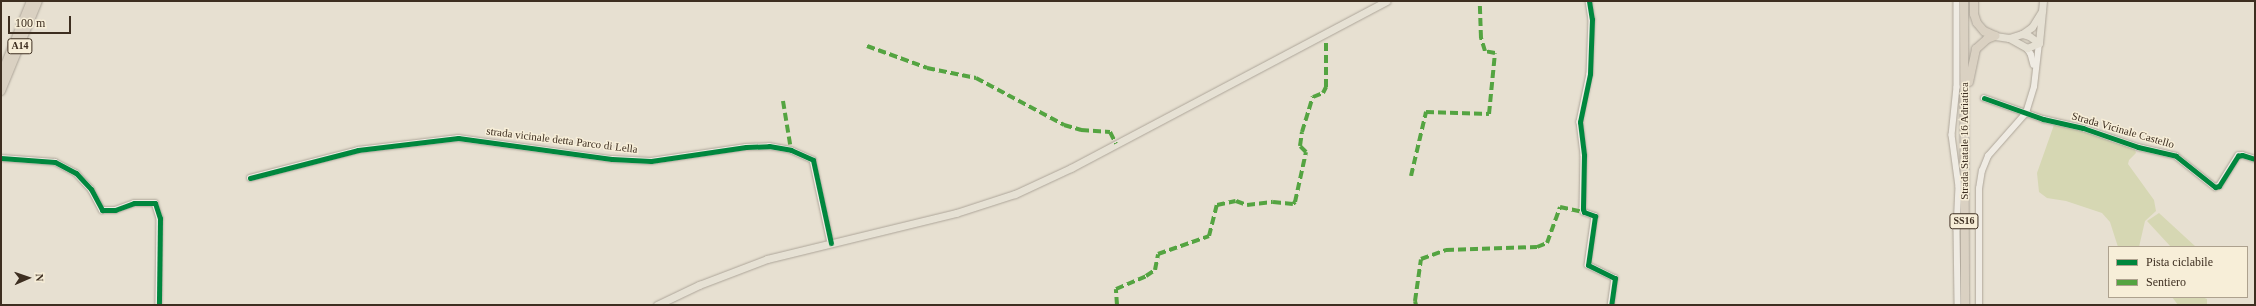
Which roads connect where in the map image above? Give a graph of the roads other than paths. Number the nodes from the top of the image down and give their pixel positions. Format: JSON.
{"nodes":[{"id":1,"x":31,"y":1,"type":"edge"},
{"id":2,"x":38,"y":1,"type":"edge"},
{"id":3,"x":1386,"y":1,"type":"edge"},
{"id":4,"x":1589,"y":1,"type":"edge"},
{"id":5,"x":1957,"y":1,"type":"edge"},
{"id":6,"x":1964,"y":1,"type":"edge"},
{"id":7,"x":1969,"y":1,"type":"edge"},
{"id":8,"x":1974,"y":1,"type":"edge"},
{"id":9,"x":2043,"y":1,"type":"edge"},
{"id":10,"x":2042,"y":10,"type":"junction"},
{"id":11,"x":2022,"y":34,"type":"junction"},
{"id":12,"x":1995,"y":36,"type":"junction"},
{"id":13,"x":2009,"y":38,"type":"junction"},
{"id":14,"x":2039,"y":43,"type":"junction"},
{"id":15,"x":2027,"y":48,"type":"junction"},
{"id":16,"x":2036,"y":73,"type":"junction"},
{"id":17,"x":1,"y":75,"type":"edge"},
{"id":18,"x":1969,"y":82,"type":"junction"},
{"id":19,"x":1,"y":91,"type":"edge"},
{"id":20,"x":1984,"y":98,"type":"dead end"},
{"id":21,"x":2026,"y":113,"type":"junction"},
{"id":22,"x":1967,"y":136,"type":"junction"},
{"id":23,"x":1,"y":158,"type":"edge"},
{"id":24,"x":2255,"y":159,"type":"edge"},
{"id":25,"x":250,"y":178,"type":"dead end"},
{"id":26,"x":831,"y":243,"type":"junction"},
{"id":27,"x":660,"y":304,"type":"edge"},
{"id":28,"x":159,"y":305,"type":"edge"},
{"id":29,"x":1611,"y":305,"type":"edge"},
{"id":30,"x":1958,"y":305,"type":"edge"},
{"id":31,"x":1964,"y":305,"type":"edge"},
{"id":32,"x":1970,"y":305,"type":"edge"},
{"id":33,"x":1979,"y":305,"type":"edge"}],
"edges":[{"from":1,"to":17,"type":"highway","number":"A14"},
{"from":2,"to":19,"type":"highway","number":"A14"},
{"from":3,"to":26,"type":"main road"},
{"from":4,"to":29,"type":"street"},
{"from":5,"to":30,"type":"street"},
{"from":6,"to":22,"type":"highway","name":"Strada Statale 16 Adriatica","number":"SS16"},
{"from":7,"to":18,"type":"highway","name":"Strada Statale 16 Adriatica","number":"SS16"},
{"from":8,"to":12,"type":"highway"},
{"from":9,"to":10,"type":"main road"},
{"from":10,"to":11,"type":"main road"},
{"from":10,"to":14,"type":"main road"},
{"from":11,"to":13,"type":"main road"},
{"from":11,"to":14,"type":"main road"},
{"from":12,"to":13,"type":"main road"},
{"from":12,"to":18,"type":"highway"},
{"from":13,"to":15,"type":"main road"},
{"from":14,"to":15,"type":"main road"},
{"from":14,"to":16,"type":"street"},
{"from":15,"to":16,"type":"street"},
{"from":16,"to":21,"type":"street"},
{"from":18,"to":22,"type":"highway","name":"Strada Statale 16 Adriatica","number":"SS16"},
{"from":20,"to":21,"type":"street","name":"Strada Vicinale Castello"},
{"from":21,"to":24,"type":"street","name":"Strada Vicinale Castello"},
{"from":21,"to":33,"type":"street"},
{"from":22,"to":31,"type":"highway","name":"Strada Statale 16 Adriatica","number":"SS16"},
{"from":22,"to":32,"type":"highway","name":"Strada Statale 16 Adriatica","number":"SS16"},
{"from":23,"to":28,"type":"street"},
{"from":25,"to":26,"type":"street","name":"strada vicinale detta Parco di Lella"},
{"from":26,"to":27,"type":"main road"}]}
